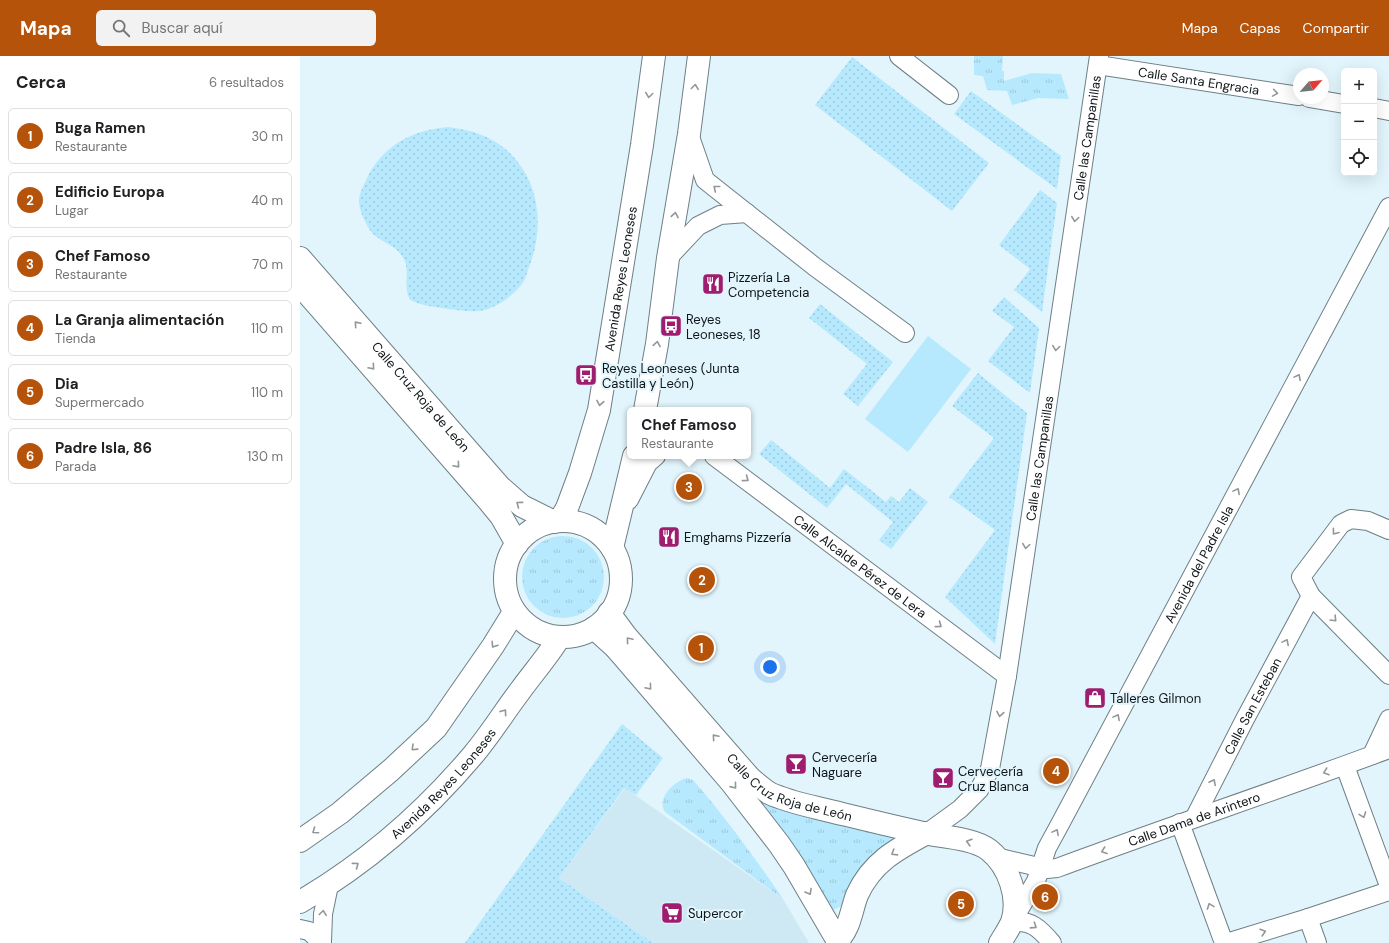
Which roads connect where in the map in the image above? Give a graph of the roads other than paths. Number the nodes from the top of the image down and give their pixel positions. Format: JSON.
{"nodes":[{"id":1,"x":654,"y":56,"type":"edge"},
{"id":2,"x":699,"y":56,"type":"edge"},
{"id":3,"x":899,"y":56,"type":"edge"},
{"id":4,"x":1098,"y":60,"type":"edge"},
{"id":5,"x":949,"y":95,"type":"dead end"},
{"id":6,"x":1293,"y":95,"type":"edge"},
{"id":7,"x":1329,"y":101,"type":"edge"},
{"id":8,"x":1341,"y":103,"type":"edge"},
{"id":9,"x":1377,"y":109,"type":"edge"},
{"id":10,"x":1389,"y":111,"type":"edge"},
{"id":11,"x":689,"y":134,"type":"junction"},
{"id":12,"x":1389,"y":207,"type":"edge"},
{"id":13,"x":747,"y":213,"type":"junction"},
{"id":14,"x":300,"y":258,"type":"edge"},
{"id":15,"x":668,"y":258,"type":"junction"},
{"id":16,"x":300,"y":285,"type":"edge"},
{"id":17,"x":905,"y":334,"type":"dead end"},
{"id":18,"x":646,"y":407,"type":"edge"},
{"id":19,"x":633,"y":459,"type":"edge"},
{"id":20,"x":653,"y":459,"type":"edge"},
{"id":21,"x":718,"y":459,"type":"edge"},
{"id":22,"x":619,"y":518,"type":"junction"},
{"id":23,"x":557,"y":521,"type":"junction"},
{"id":24,"x":1389,"y":530,"type":"edge"},
{"id":25,"x":517,"y":544,"type":"junction"},
{"id":26,"x":612,"y":548,"type":"junction"},
{"id":27,"x":1311,"y":596,"type":"junction"},
{"id":28,"x":514,"y":612,"type":"junction"},
{"id":29,"x":601,"y":621,"type":"junction"},
{"id":30,"x":560,"y":638,"type":"junction"},
{"id":31,"x":1389,"y":675,"type":"edge"},
{"id":32,"x":1007,"y":676,"type":"junction"},
{"id":33,"x":1389,"y":719,"type":"edge"},
{"id":34,"x":1389,"y":749,"type":"edge"},
{"id":35,"x":1372,"y":756,"type":"junction"},
{"id":36,"x":1345,"y":766,"type":"junction"},
{"id":37,"x":1187,"y":820,"type":"junction"},
{"id":38,"x":927,"y":833,"type":"junction"},
{"id":39,"x":300,"y":841,"type":"edge"},
{"id":40,"x":996,"y":857,"type":"junction"},
{"id":41,"x":1040,"y":867,"type":"junction"},
{"id":42,"x":329,"y":885,"type":"junction"},
{"id":43,"x":1389,"y":886,"type":"edge"},
{"id":44,"x":1012,"y":888,"type":"joint"},
{"id":45,"x":1389,"y":891,"type":"edge"},
{"id":46,"x":300,"y":902,"type":"edge"},
{"id":47,"x":1308,"y":918,"type":"junction"},
{"id":48,"x":1011,"y":923,"type":"junction"},
{"id":49,"x":300,"y":929,"type":"edge"},
{"id":50,"x":322,"y":942,"type":"edge"},
{"id":51,"x":839,"y":942,"type":"edge"},
{"id":52,"x":1000,"y":943,"type":"edge"},
{"id":53,"x":1052,"y":943,"type":"edge"},
{"id":54,"x":1225,"y":943,"type":"edge"},
{"id":55,"x":1317,"y":943,"type":"edge"}],
"edges":[{"from":1,"to":23,"type":"main road","name":"Avenida Reyes Leoneses","one_way":true},
{"from":11,"to":2,"type":"main road","one_way":true},
{"from":3,"to":5,"type":"street"},
{"from":4,"to":6,"type":"street","name":"Calle Santa Engracia","one_way":true},
{"from":4,"to":32,"type":"street","name":"Calle las Campanillas","one_way":true},
{"from":7,"to":8,"type":"street"},
{"from":9,"to":10,"type":"street"},
{"from":13,"to":11,"type":"street","one_way":true},
{"from":15,"to":11,"type":"main road","one_way":true},
{"from":41,"to":12,"type":"street","name":"Avenida del Padre Isla","one_way":true},
{"from":13,"to":15,"type":"street"},
{"from":13,"to":17,"type":"street"},
{"from":23,"to":14,"type":"main road","name":"Calle Cruz Roja de León","one_way":true},
{"from":18,"to":15,"type":"main road","one_way":true},
{"from":16,"to":25,"type":"main road","name":"Calle Cruz Roja de León","one_way":true},
{"from":19,"to":22,"type":"main road"},
{"from":20,"to":22,"type":"street"},
{"from":21,"to":32,"type":"street","name":"Calle Alcalde Pérez de Lera","one_way":true},
{"from":22,"to":26,"type":"main road"},
{"from":23,"to":25,"type":"main road"},
{"from":23,"to":26,"type":"main road"},
{"from":24,"to":27,"type":"street","one_way":true},
{"from":25,"to":28,"type":"main road"},
{"from":26,"to":29,"type":"main road"},
{"from":27,"to":31,"type":"street","one_way":true},
{"from":37,"to":27,"type":"street","name":"Calle San Esteban","one_way":true},
{"from":28,"to":30,"type":"main road"},
{"from":28,"to":39,"type":"main road","one_way":true},
{"from":29,"to":30,"type":"main road"},
{"from":38,"to":29,"type":"main road","name":"Calle Cruz Roja de León","one_way":true},
{"from":29,"to":51,"type":"main road","name":"Calle Cruz Roja de León","one_way":true},
{"from":42,"to":30,"type":"main road","name":"Avenida Reyes Leoneses","one_way":true},
{"from":32,"to":38,"type":"street","name":"Calle las Campanillas","one_way":true},
{"from":33,"to":35,"type":"street"},
{"from":34,"to":35,"type":"street","name":"Calle Dama de Arintero"},
{"from":35,"to":36,"type":"street","name":"Calle Dama de Arintero"},
{"from":36,"to":37,"type":"street","name":"Calle Dama de Arintero","one_way":true},
{"from":36,"to":43,"type":"street","one_way":true},
{"from":37,"to":41,"type":"street","name":"Calle Dama de Arintero","one_way":true},
{"from":54,"to":37,"type":"street","one_way":true},
{"from":40,"to":38,"type":"main road","name":"Calle Cruz Roja de León","one_way":true},
{"from":38,"to":51,"type":"main road","one_way":true},
{"from":40,"to":41,"type":"street","name":"Calle Dama de Arintero"},
{"from":40,"to":44,"type":"main road","name":"Calle Cruz Roja de León"},
{"from":41,"to":48,"type":"street","name":"Avenida del Padre Isla"},
{"from":42,"to":46,"type":"main road","name":"Avenida Reyes Leoneses"},
{"from":50,"to":42,"type":"street","one_way":true},
{"from":44,"to":48,"type":"main road","name":"Avenida del Padre Isla"},
{"from":45,"to":47,"type":"street"},
{"from":54,"to":47,"type":"street","one_way":true},
{"from":47,"to":55,"type":"street"},
{"from":48,"to":52,"type":"main road","name":"Avenida del Padre Isla"},
{"from":48,"to":53,"type":"street","one_way":true},
{"from":49,"to":50,"type":"street"}]}
